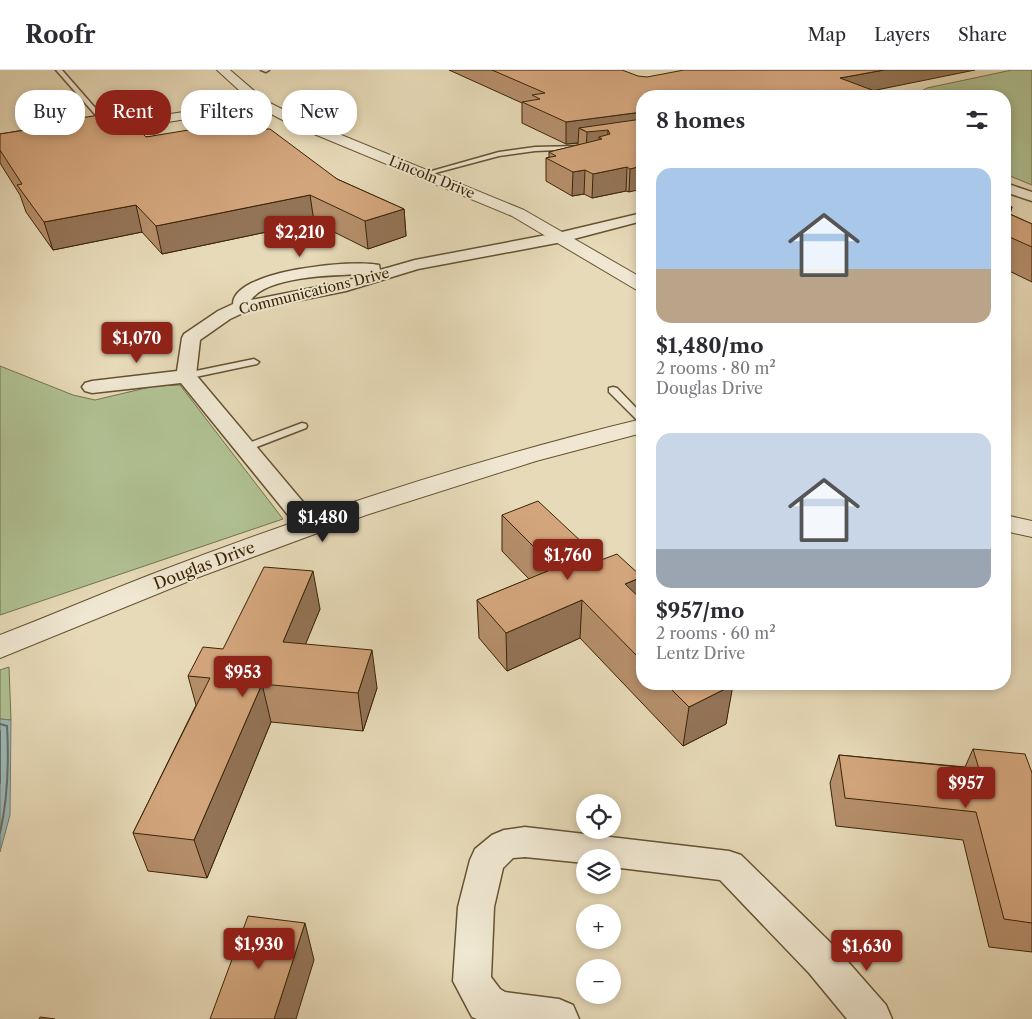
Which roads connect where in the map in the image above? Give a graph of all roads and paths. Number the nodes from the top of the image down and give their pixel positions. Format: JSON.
{"nodes":[{"id":1,"x":59,"y":70,"type":"edge"},
{"id":2,"x":227,"y":70,"type":"edge"},
{"id":3,"x":248,"y":90,"type":"edge"},
{"id":4,"x":272,"y":109,"type":"edge"},
{"id":5,"x":95,"y":111,"type":"edge"},
{"id":6,"x":587,"y":147,"type":"edge"},
{"id":7,"x":556,"y":149,"type":"junction"},
{"id":8,"x":577,"y":156,"type":"edge"},
{"id":9,"x":424,"y":174,"type":"junction"},
{"id":10,"x":1011,"y":188,"type":"edge"},
{"id":11,"x":1032,"y":197,"type":"edge"},
{"id":12,"x":636,"y":219,"type":"edge"},
{"id":13,"x":562,"y":238,"type":"junction"},
{"id":14,"x":636,"y":281,"type":"edge"},
{"id":15,"x":254,"y":362,"type":"dead end"},
{"id":16,"x":186,"y":376,"type":"junction"},
{"id":17,"x":92,"y":387,"type":"dead end"},
{"id":18,"x":613,"y":390,"type":"dead end"},
{"id":19,"x":636,"y":413,"type":"edge"},
{"id":20,"x":302,"y":426,"type":"dead end"},
{"id":21,"x":636,"y":428,"type":"edge"},
{"id":22,"x":246,"y":448,"type":"junction"},
{"id":23,"x":1011,"y":524,"type":"edge"},
{"id":24,"x":310,"y":526,"type":"junction"},
{"id":25,"x":1032,"y":529,"type":"edge"},
{"id":26,"x":0,"y":647,"type":"edge"},
{"id":27,"x":559,"y":1019,"type":"edge"},
{"id":28,"x":872,"y":1019,"type":"edge"}],
"edges":[{"from":1,"to":5,"type":"lane"},
{"from":2,"to":3,"type":"street","name":"Lincoln Drive"},
{"from":4,"to":9,"type":"street","name":"Lincoln Drive"},
{"from":6,"to":7,"type":"lane"},
{"from":7,"to":8,"type":"lane"},
{"from":7,"to":9,"type":"lane"},
{"from":9,"to":13,"type":"street","name":"Lincoln Drive"},
{"from":10,"to":11,"type":"street"},
{"from":12,"to":13,"type":"street","name":"Communications Drive"},
{"from":13,"to":14,"type":"street","name":"Lincoln Drive"},
{"from":13,"to":16,"type":"street","name":"Communications Drive"},
{"from":15,"to":16,"type":"lane"},
{"from":16,"to":17,"type":"street"},
{"from":16,"to":22,"type":"street"},
{"from":18,"to":19,"type":"lane"},
{"from":20,"to":22,"type":"lane"},
{"from":21,"to":24,"type":"street","name":"Douglas Drive"},
{"from":22,"to":24,"type":"street"},
{"from":23,"to":25,"type":"street"},
{"from":24,"to":26,"type":"street","name":"Douglas Drive"},
{"from":27,"to":28,"type":"street"}]}
